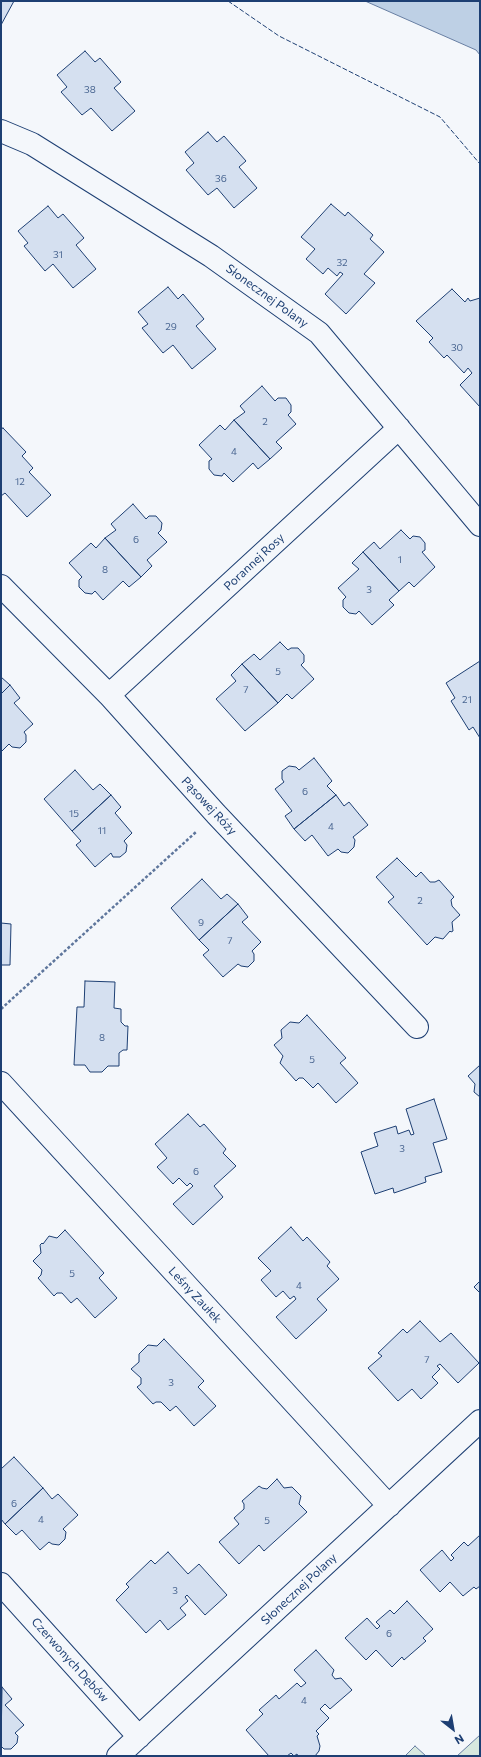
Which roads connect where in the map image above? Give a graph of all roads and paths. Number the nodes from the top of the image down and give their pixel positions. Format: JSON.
{"nodes":[{"id":1,"x":1,"y":131,"type":"edge"},
{"id":2,"x":399,"y":428,"type":"junction"},
{"id":3,"x":480,"y":525,"type":"edge"},
{"id":4,"x":1,"y":586,"type":"edge"},
{"id":5,"x":109,"y":695,"type":"junction"},
{"id":6,"x":216,"y":814,"type":"junction"},
{"id":7,"x":1,"y":1009,"type":"edge"},
{"id":8,"x":416,"y":1026,"type":"dead end"},
{"id":9,"x":1,"y":1083,"type":"edge"},
{"id":10,"x":480,"y":1421,"type":"edge"},
{"id":11,"x":389,"y":1506,"type":"junction"},
{"id":12,"x":1,"y":1584,"type":"edge"},
{"id":13,"x":139,"y":1737,"type":"junction"},
{"id":14,"x":118,"y":1756,"type":"edge"}],
"edges":[{"from":1,"to":2,"type":"street","name":"Słonecznej Polany"},
{"from":2,"to":3,"type":"street","name":"Słonecznej Polany"},
{"from":2,"to":5,"type":"street","name":"Porannej Rosy"},
{"from":4,"to":5,"type":"street","name":"Pąsowej Róży"},
{"from":5,"to":6,"type":"street","name":"Pąsowej Róży"},
{"from":6,"to":7,"type":"path"},
{"from":6,"to":8,"type":"street","name":"Pąsowej Róży"},
{"from":9,"to":11,"type":"street","name":"Leśny Zaułek"},
{"from":10,"to":11,"type":"street","name":"Słonecznej Polany"},
{"from":11,"to":13,"type":"street","name":"Słonecznej Polany"},
{"from":12,"to":13,"type":"street","name":"Czerwonych Dębów"},
{"from":13,"to":14,"type":"street","name":"Słonecznej Polany"}]}
